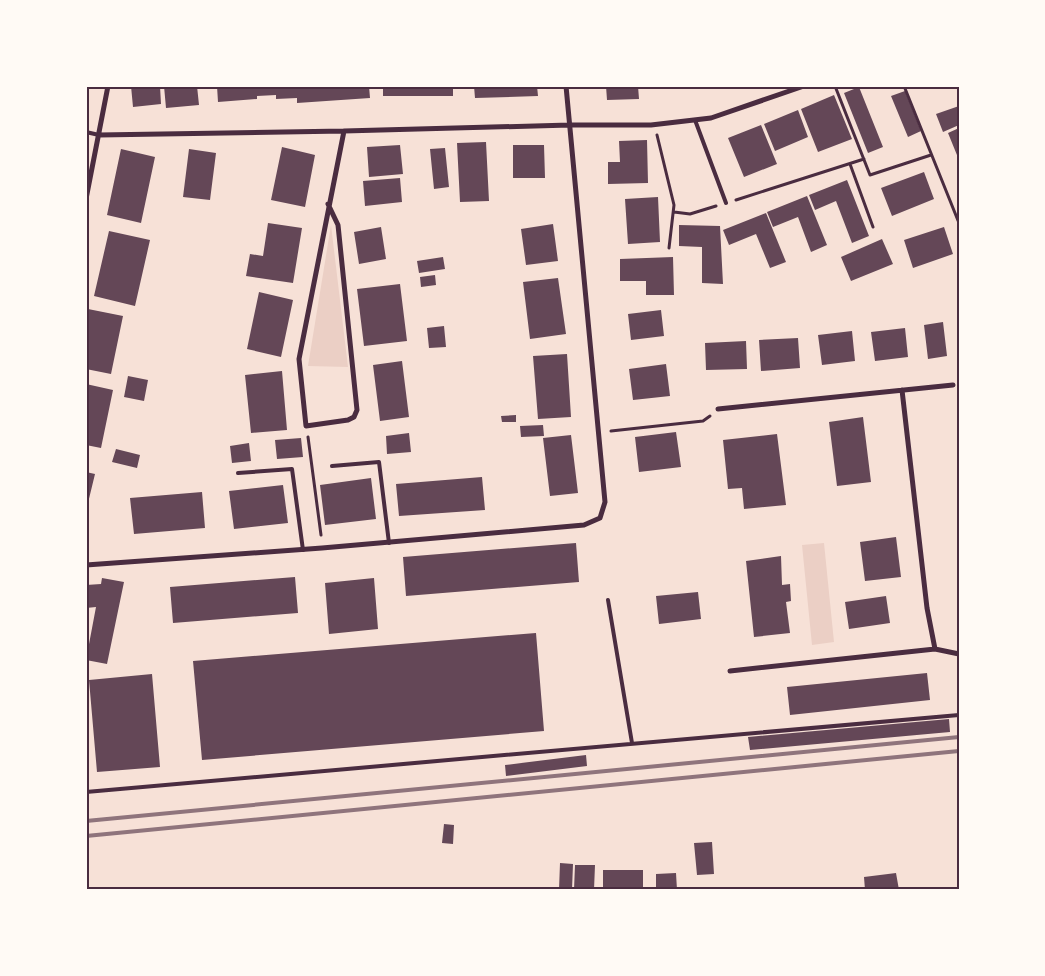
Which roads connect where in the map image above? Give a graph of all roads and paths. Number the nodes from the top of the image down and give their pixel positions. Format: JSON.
{"nodes":[{"id":1,"x":108,"y":86,"type":"edge"},
{"id":2,"x":566,"y":86,"type":"edge"},
{"id":3,"x":804,"y":86,"type":"edge"},
{"id":4,"x":835,"y":86,"type":"edge"},
{"id":5,"x":904,"y":86,"type":"edge"},
{"id":6,"x":695,"y":120,"type":"junction"},
{"id":7,"x":570,"y":125,"type":"junction"},
{"id":8,"x":654,"y":125,"type":"junction"},
{"id":9,"x":344,"y":131,"type":"junction"},
{"id":10,"x":86,"y":132,"type":"edge"},
{"id":11,"x":99,"y":135,"type":"junction"},
{"id":12,"x":931,"y":155,"type":"junction"},
{"id":13,"x":864,"y":159,"type":"junction"},
{"id":14,"x":850,"y":164,"type":"junction"},
{"id":15,"x":86,"y":199,"type":"edge"},
{"id":16,"x":726,"y":203,"type":"junction"},
{"id":17,"x":328,"y":204,"type":"junction"},
{"id":18,"x":674,"y":212,"type":"junction"},
{"id":19,"x":959,"y":223,"type":"edge"},
{"id":20,"x":873,"y":227,"type":"dead end"},
{"id":21,"x":669,"y":248,"type":"dead end"},
{"id":22,"x":953,"y":385,"type":"dead end"},
{"id":23,"x":902,"y":390,"type":"junction"},
{"id":24,"x":718,"y":410,"type":"joint"},
{"id":25,"x":306,"y":426,"type":"junction"},
{"id":26,"x":597,"y":432,"type":"junction"},
{"id":27,"x":332,"y":466,"type":"dead end"},
{"id":28,"x":238,"y":473,"type":"dead end"},
{"id":29,"x":389,"y":542,"type":"junction"},
{"id":30,"x":322,"y":548,"type":"junction"},
{"id":31,"x":303,"y":550,"type":"junction"},
{"id":32,"x":86,"y":565,"type":"edge"},
{"id":33,"x":608,"y":600,"type":"dead end"},
{"id":34,"x":935,"y":649,"type":"junction"},
{"id":35,"x":959,"y":654,"type":"edge"},
{"id":36,"x":730,"y":671,"type":"dead end"},
{"id":37,"x":959,"y":715,"type":"edge"},
{"id":38,"x":632,"y":743,"type":"junction"},
{"id":39,"x":86,"y":792,"type":"edge"}],
"edges":[{"from":1,"to":11,"type":"street"},
{"from":2,"to":7,"type":"street"},
{"from":3,"to":6,"type":"street"},
{"from":4,"to":13,"type":"path"},
{"from":5,"to":12,"type":"path"},
{"from":6,"to":8,"type":"street"},
{"from":6,"to":16,"type":"lane"},
{"from":7,"to":8,"type":"street"},
{"from":7,"to":9,"type":"street"},
{"from":7,"to":26,"type":"street"},
{"from":8,"to":18,"type":"path"},
{"from":9,"to":11,"type":"street"},
{"from":9,"to":17,"type":"street"},
{"from":10,"to":11,"type":"lane"},
{"from":11,"to":15,"type":"street"},
{"from":12,"to":13,"type":"path"},
{"from":12,"to":19,"type":"path"},
{"from":13,"to":14,"type":"path"},
{"from":14,"to":16,"type":"path"},
{"from":14,"to":20,"type":"path"},
{"from":16,"to":18,"type":"path"},
{"from":17,"to":25,"type":"street"},
{"from":17,"to":25,"type":"street"},
{"from":18,"to":21,"type":"path"},
{"from":22,"to":23,"type":"street"},
{"from":23,"to":24,"type":"street"},
{"from":23,"to":34,"type":"street"},
{"from":24,"to":26,"type":"path"},
{"from":25,"to":30,"type":"path"},
{"from":26,"to":29,"type":"street"},
{"from":27,"to":29,"type":"lane"},
{"from":28,"to":31,"type":"lane"},
{"from":29,"to":30,"type":"street"},
{"from":30,"to":31,"type":"street"},
{"from":31,"to":32,"type":"street"},
{"from":33,"to":38,"type":"lane"},
{"from":34,"to":35,"type":"street"},
{"from":34,"to":36,"type":"street"},
{"from":37,"to":38,"type":"lane"},
{"from":38,"to":39,"type":"lane"}]}
